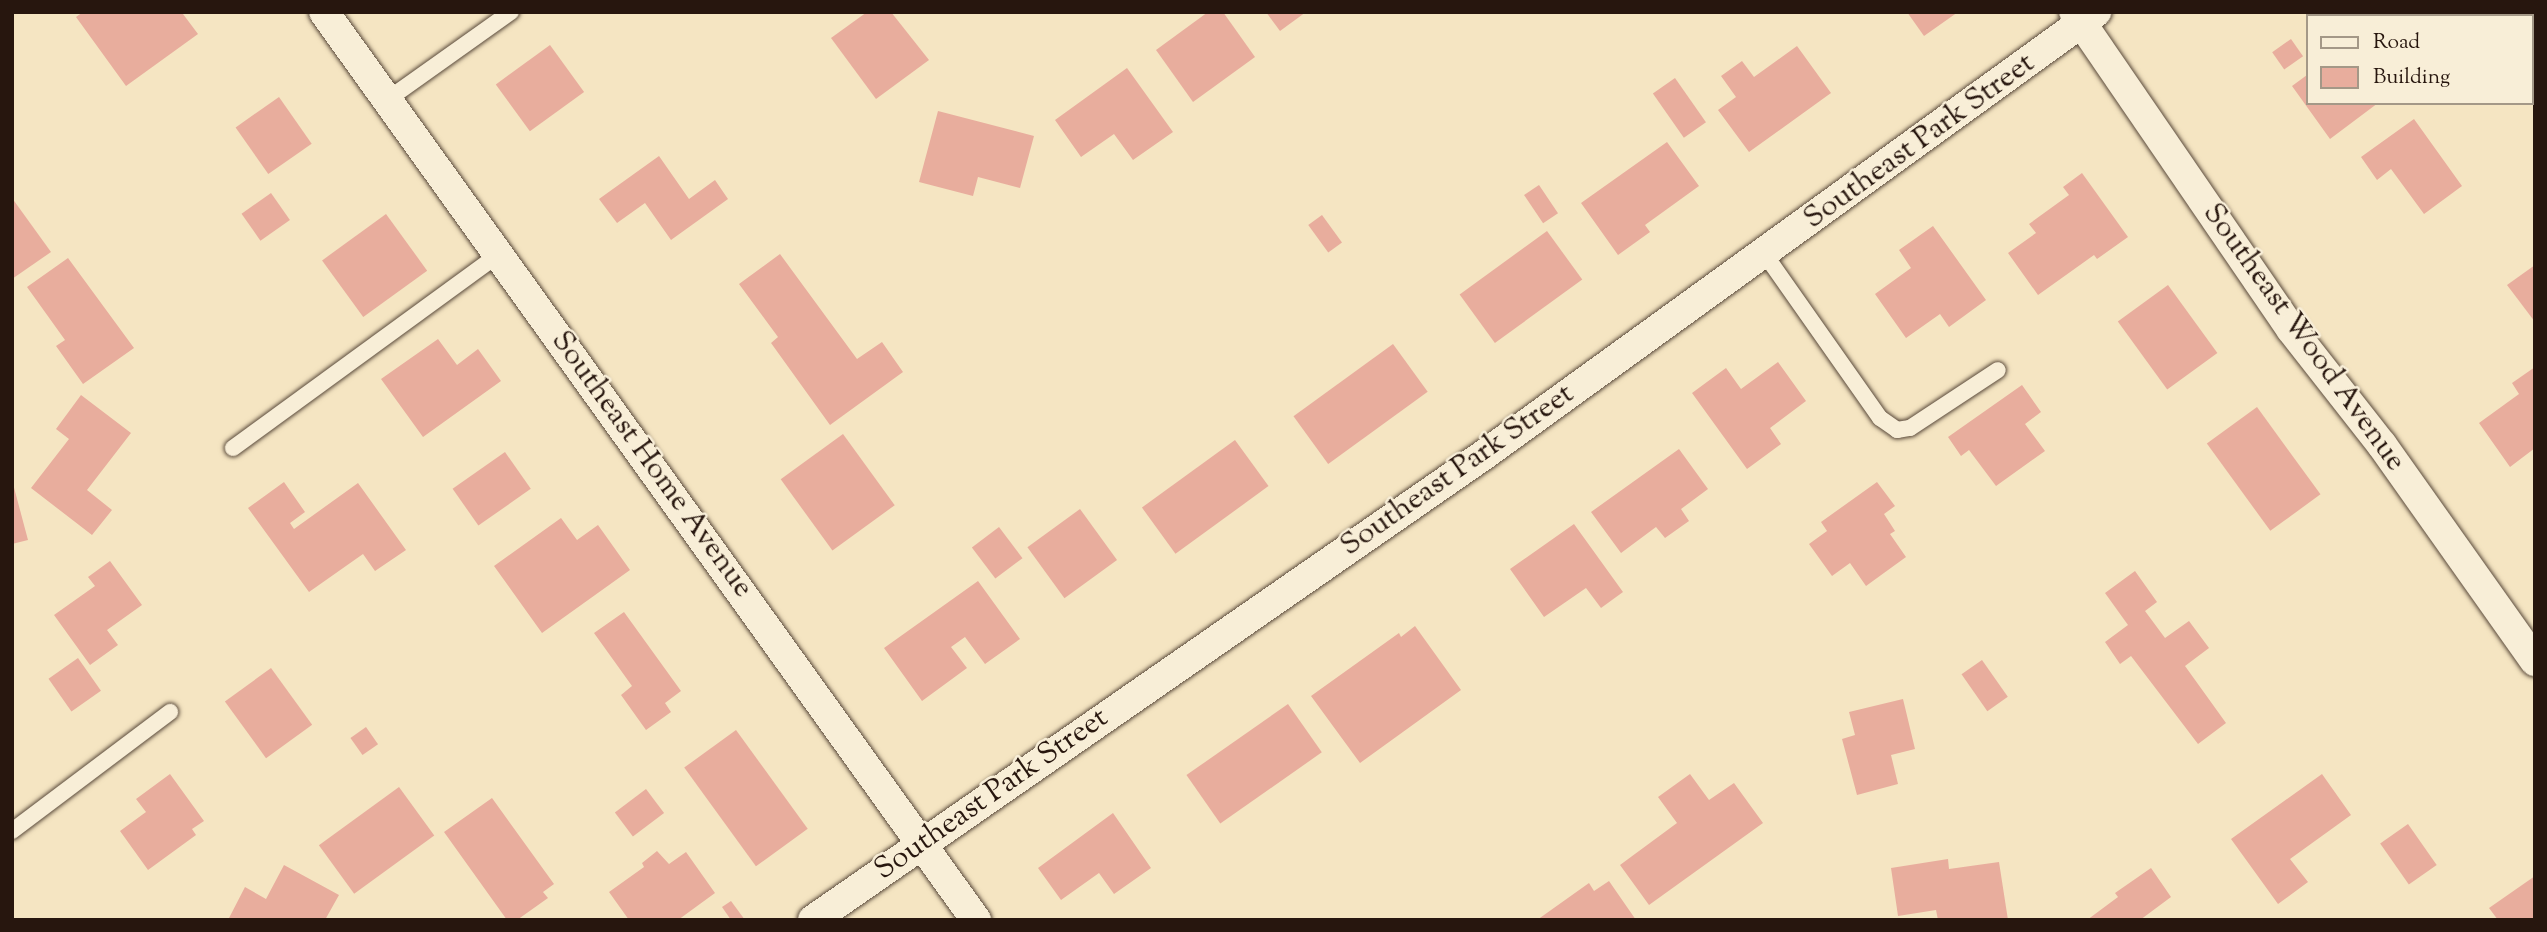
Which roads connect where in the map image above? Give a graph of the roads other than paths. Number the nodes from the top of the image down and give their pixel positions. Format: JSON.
{"nodes":[{"id":1,"x":324,"y":12,"type":"edge"},
{"id":2,"x":511,"y":12,"type":"edge"},
{"id":3,"x":2083,"y":16,"type":"edge"},
{"id":4,"x":387,"y":100,"type":"junction"},
{"id":5,"x":1764,"y":253,"type":"junction"},
{"id":6,"x":499,"y":254,"type":"junction"},
{"id":7,"x":1998,"y":370,"type":"dead end"},
{"id":8,"x":233,"y":448,"type":"dead end"},
{"id":9,"x":2535,"y":661,"type":"edge"},
{"id":10,"x":170,"y":712,"type":"dead end"},
{"id":11,"x":12,"y":831,"type":"edge"},
{"id":12,"x":921,"y":844,"type":"junction"},
{"id":13,"x":813,"y":920,"type":"edge"},
{"id":14,"x":976,"y":920,"type":"edge"}],
"edges":[{"from":1,"to":4,"type":"street","name":"Southeast Home Avenue"},
{"from":2,"to":4,"type":"lane"},
{"from":3,"to":5,"type":"street","name":"Southeast Park Street"},
{"from":3,"to":9,"type":"street","name":"Southeast Wood Avenue"},
{"from":4,"to":6,"type":"street","name":"Southeast Home Avenue"},
{"from":5,"to":7,"type":"lane"},
{"from":5,"to":12,"type":"street","name":"Southeast Park Street"},
{"from":6,"to":8,"type":"lane"},
{"from":6,"to":12,"type":"street","name":"Southeast Home Avenue"},
{"from":10,"to":11,"type":"lane"},
{"from":12,"to":13,"type":"street","name":"Southeast Park Street"},
{"from":12,"to":14,"type":"street","name":"Southeast Home Avenue"}]}
